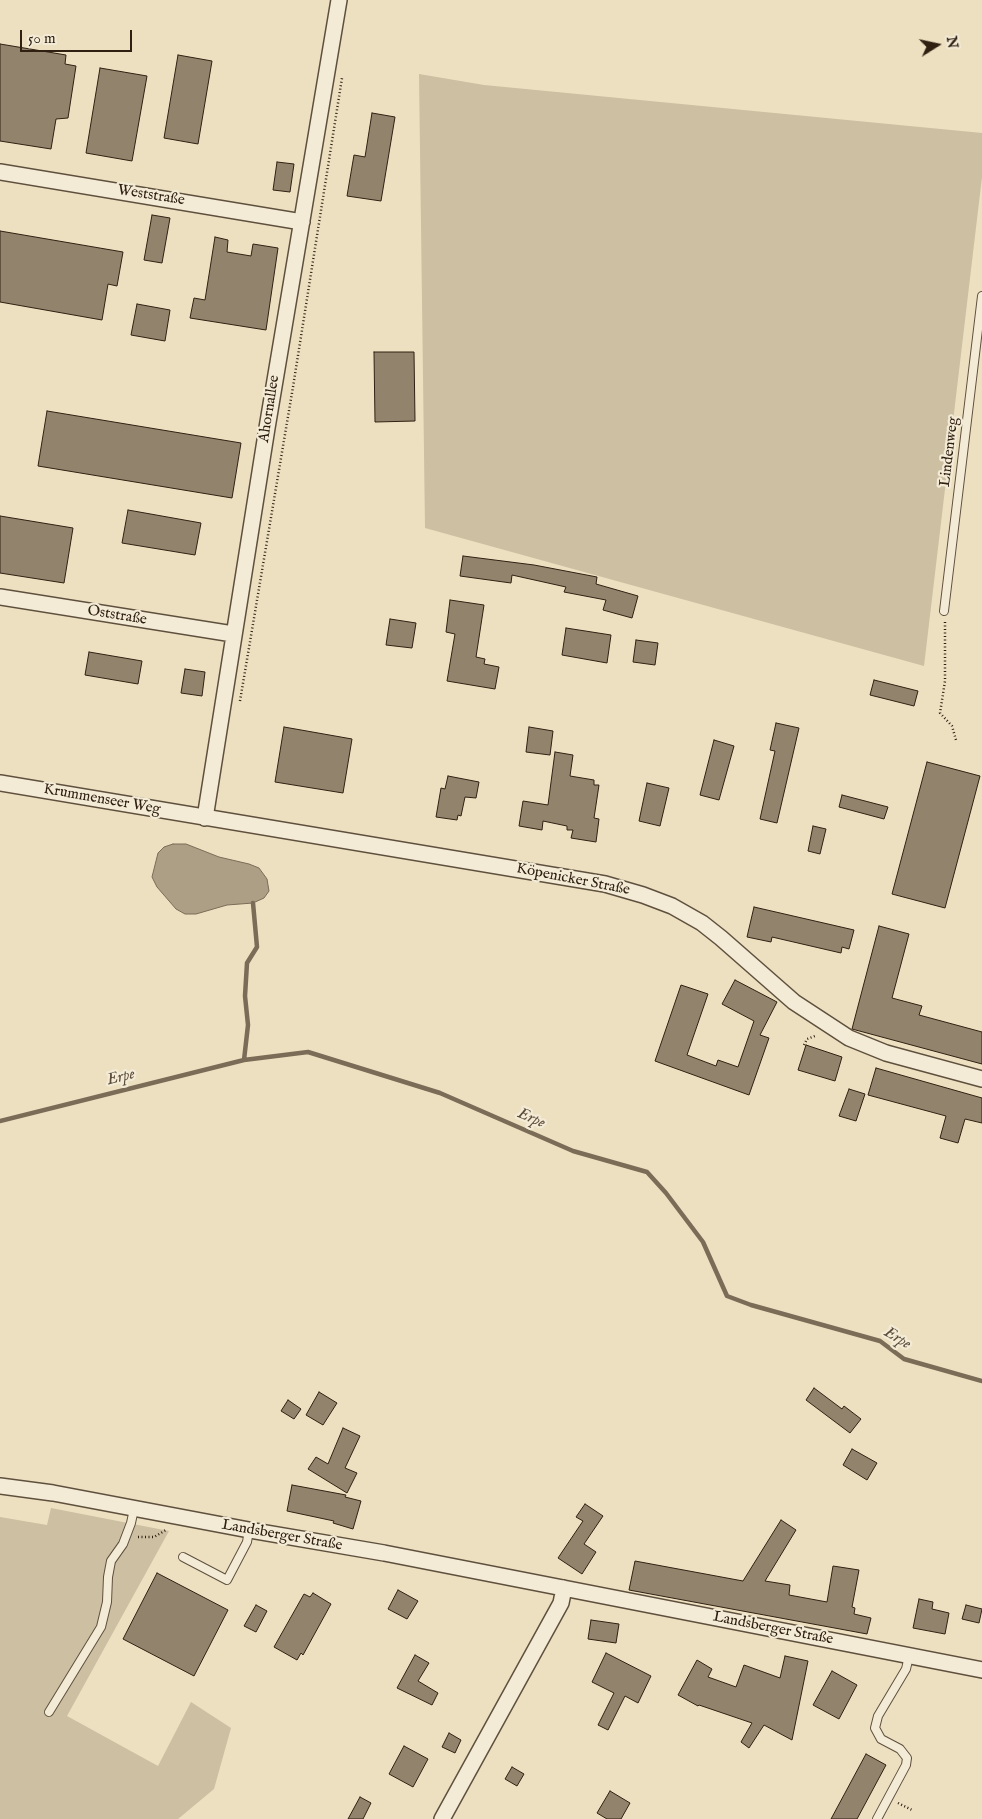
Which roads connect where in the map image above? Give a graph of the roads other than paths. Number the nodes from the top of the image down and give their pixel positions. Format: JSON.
{"nodes":[{"id":1,"x":339,"y":0,"type":"edge"},
{"id":2,"x":0,"y":172,"type":"edge"},
{"id":3,"x":302,"y":222,"type":"junction"},
{"id":4,"x":982,"y":296,"type":"edge"},
{"id":5,"x":0,"y":597,"type":"edge"},
{"id":6,"x":944,"y":611,"type":"road end"},
{"id":7,"x":233,"y":634,"type":"junction"},
{"id":8,"x":0,"y":783,"type":"edge"},
{"id":9,"x":204,"y":818,"type":"junction"},
{"id":10,"x":982,"y":1079,"type":"edge"},
{"id":11,"x":0,"y":1486,"type":"edge"},
{"id":12,"x":134,"y":1509,"type":"junction"},
{"id":13,"x":249,"y":1530,"type":"junction"},
{"id":14,"x":183,"y":1557,"type":"dead end"},
{"id":15,"x":564,"y":1588,"type":"junction"},
{"id":16,"x":909,"y":1656,"type":"junction"},
{"id":17,"x":982,"y":1670,"type":"edge"},
{"id":18,"x":49,"y":1712,"type":"dead end"},
{"id":19,"x":442,"y":1819,"type":"edge"},
{"id":20,"x":877,"y":1819,"type":"edge"}],
"edges":[{"from":1,"to":3,"type":"street","name":"Ahornallee"},
{"from":2,"to":3,"type":"street","name":"Weststraße"},
{"from":3,"to":7,"type":"street","name":"Ahornallee"},
{"from":4,"to":6,"type":"lane","name":"Lindenweg"},
{"from":5,"to":7,"type":"street","name":"Oststraße"},
{"from":7,"to":9,"type":"street","name":"Ahornallee"},
{"from":8,"to":9,"type":"street","name":"Krummenseer Weg"},
{"from":9,"to":10,"type":"street","name":"Köpenicker Straße"},
{"from":11,"to":12,"type":"street","name":"Landsberger Straße"},
{"from":12,"to":13,"type":"street","name":"Landsberger Straße"},
{"from":12,"to":18,"type":"lane"},
{"from":13,"to":14,"type":"lane"},
{"from":13,"to":15,"type":"street","name":"Landsberger Straße"},
{"from":15,"to":16,"type":"street","name":"Landsberger Straße"},
{"from":15,"to":19,"type":"street"},
{"from":16,"to":17,"type":"street","name":"Landsberger Straße"},
{"from":16,"to":20,"type":"lane"}]}
